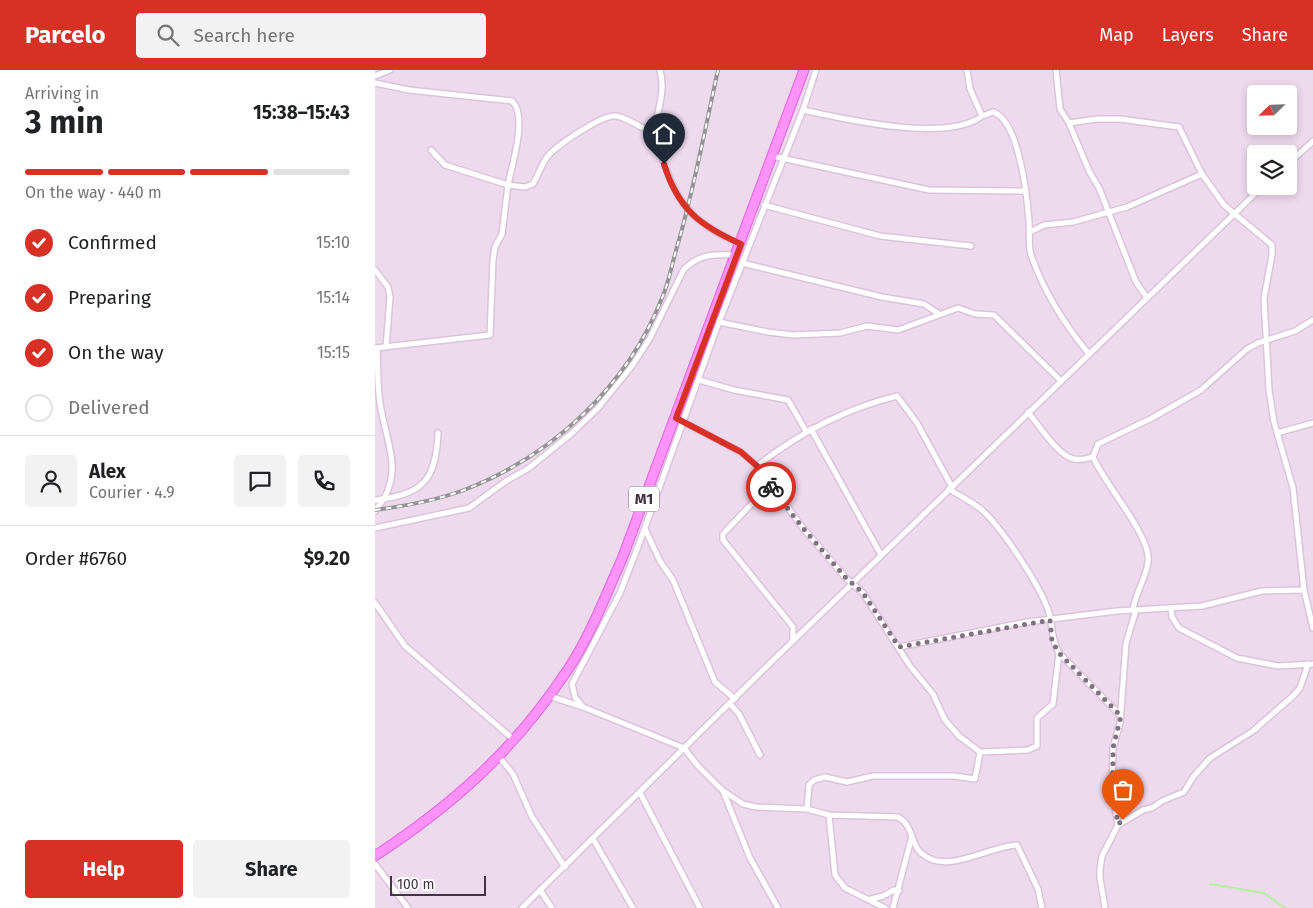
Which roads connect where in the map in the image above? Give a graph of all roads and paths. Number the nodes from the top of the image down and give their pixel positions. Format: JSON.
{"nodes":[{"id":1,"x":390,"y":70,"type":"edge"},
{"id":2,"x":660,"y":70,"type":"edge"},
{"id":3,"x":804,"y":70,"type":"edge"},
{"id":4,"x":816,"y":70,"type":"edge"},
{"id":5,"x":967,"y":70,"type":"edge"},
{"id":6,"x":1056,"y":70,"type":"edge"},
{"id":7,"x":375,"y":76,"type":"edge"},
{"id":8,"x":375,"y":83,"type":"edge"},
{"id":9,"x":803,"y":110,"type":"junction"},
{"id":10,"x":982,"y":116,"type":"junction"},
{"id":11,"x":1069,"y":123,"type":"junction"},
{"id":12,"x":655,"y":132,"type":"junction"},
{"id":13,"x":1313,"y":141,"type":"edge"},
{"id":14,"x":431,"y":150,"type":"dead end"},
{"id":15,"x":772,"y":156,"type":"junction"},
{"id":16,"x":1297,"y":156,"type":"edge"},
{"id":17,"x":782,"y":159,"type":"junction"},
{"id":18,"x":1202,"y":174,"type":"junction"},
{"id":19,"x":508,"y":184,"type":"junction"},
{"id":20,"x":1026,"y":191,"type":"junction"},
{"id":21,"x":1254,"y":195,"type":"edge"},
{"id":22,"x":764,"y":205,"type":"junction"},
{"id":23,"x":1108,"y":212,"type":"junction"},
{"id":24,"x":1234,"y":214,"type":"junction"},
{"id":25,"x":1030,"y":232,"type":"junction"},
{"id":26,"x":741,"y":244,"type":"junction"},
{"id":27,"x":971,"y":246,"type":"dead end"},
{"id":28,"x":740,"y":259,"type":"junction"},
{"id":29,"x":375,"y":270,"type":"edge"},
{"id":30,"x":1147,"y":298,"type":"junction"},
{"id":31,"x":939,"y":314,"type":"junction"},
{"id":32,"x":1313,"y":320,"type":"edge"},
{"id":33,"x":719,"y":322,"type":"junction"},
{"id":34,"x":1267,"y":340,"type":"junction"},
{"id":35,"x":386,"y":347,"type":"junction"},
{"id":36,"x":376,"y":348,"type":"edge"},
{"id":37,"x":1089,"y":354,"type":"junction"},
{"id":38,"x":699,"y":380,"type":"junction"},
{"id":39,"x":1061,"y":381,"type":"junction"},
{"id":40,"x":1028,"y":412,"type":"junction"},
{"id":41,"x":680,"y":420,"type":"junction"},
{"id":42,"x":1313,"y":423,"type":"edge"},
{"id":43,"x":809,"y":430,"type":"junction"},
{"id":44,"x":438,"y":433,"type":"dead end"},
{"id":45,"x":1277,"y":433,"type":"junction"},
{"id":46,"x":1093,"y":457,"type":"junction"},
{"id":47,"x":759,"y":468,"type":"junction"},
{"id":48,"x":951,"y":488,"type":"junction"},
{"id":49,"x":384,"y":499,"type":"junction"},
{"id":50,"x":375,"y":500,"type":"edge"},
{"id":51,"x":375,"y":511,"type":"edge"},
{"id":52,"x":375,"y":528,"type":"edge"},
{"id":53,"x":645,"y":529,"type":"junction"},
{"id":54,"x":881,"y":555,"type":"junction"},
{"id":55,"x":853,"y":583,"type":"junction"},
{"id":56,"x":1305,"y":590,"type":"junction"},
{"id":57,"x":375,"y":603,"type":"edge"},
{"id":58,"x":1171,"y":609,"type":"junction"},
{"id":59,"x":1134,"y":610,"type":"junction"},
{"id":60,"x":1050,"y":620,"type":"junction"},
{"id":61,"x":1313,"y":628,"type":"edge"},
{"id":62,"x":793,"y":641,"type":"junction"},
{"id":63,"x":899,"y":647,"type":"junction"},
{"id":64,"x":1059,"y":653,"type":"junction"},
{"id":65,"x":1311,"y":664,"type":"edge"},
{"id":66,"x":549,"y":696,"type":"junction"},
{"id":67,"x":735,"y":698,"type":"junction"},
{"id":68,"x":730,"y":704,"type":"junction"},
{"id":69,"x":583,"y":707,"type":"junction"},
{"id":70,"x":1121,"y":716,"type":"junction"},
{"id":71,"x":514,"y":740,"type":"junction"},
{"id":72,"x":684,"y":748,"type":"junction"},
{"id":73,"x":980,"y":752,"type":"junction"},
{"id":74,"x":760,"y":755,"type":"dead end"},
{"id":75,"x":499,"y":757,"type":"junction"},
{"id":76,"x":722,"y":790,"type":"junction"},
{"id":77,"x":640,"y":793,"type":"junction"},
{"id":78,"x":807,"y":809,"type":"junction"},
{"id":79,"x":829,"y":815,"type":"junction"},
{"id":80,"x":1118,"y":824,"type":"junction"},
{"id":81,"x":912,"y":834,"type":"junction"},
{"id":82,"x":593,"y":839,"type":"junction"},
{"id":83,"x":375,"y":856,"type":"edge"},
{"id":84,"x":375,"y":864,"type":"edge"},
{"id":85,"x":565,"y":867,"type":"junction"},
{"id":86,"x":540,"y":890,"type":"junction"},
{"id":87,"x":899,"y":892,"type":"junction"},
{"id":88,"x":870,"y":900,"type":"junction"},
{"id":89,"x":408,"y":908,"type":"edge"},
{"id":90,"x":522,"y":908,"type":"edge"},
{"id":91,"x":552,"y":908,"type":"edge"},
{"id":92,"x":633,"y":908,"type":"edge"},
{"id":93,"x":701,"y":908,"type":"edge"},
{"id":94,"x":778,"y":908,"type":"edge"},
{"id":95,"x":885,"y":908,"type":"edge"},
{"id":96,"x":893,"y":908,"type":"edge"},
{"id":97,"x":1042,"y":908,"type":"edge"},
{"id":98,"x":1105,"y":908,"type":"edge"}],
"edges":[{"from":1,"to":7,"type":"street"},
{"from":2,"to":12,"type":"street"},
{"from":3,"to":15,"type":"main road","number":"M1"},
{"from":4,"to":9,"type":"street"},
{"from":5,"to":10,"type":"street"},
{"from":6,"to":11,"type":"street"},
{"from":8,"to":19,"type":"street"},
{"from":9,"to":10,"type":"street"},
{"from":9,"to":17,"type":"street"},
{"from":10,"to":20,"type":"street"},
{"from":11,"to":18,"type":"street"},
{"from":11,"to":23,"type":"street"},
{"from":12,"to":19,"type":"street"},
{"from":12,"to":26,"type":"street"},
{"from":13,"to":16,"type":"street"},
{"from":14,"to":19,"type":"street"},
{"from":15,"to":17,"type":"street"},
{"from":15,"to":26,"type":"main road","number":"M1"},
{"from":17,"to":20,"type":"street"},
{"from":17,"to":22,"type":"street"},
{"from":18,"to":23,"type":"street"},
{"from":18,"to":24,"type":"street"},
{"from":19,"to":35,"type":"street"},
{"from":20,"to":25,"type":"street"},
{"from":21,"to":24,"type":"street"},
{"from":22,"to":27,"type":"street"},
{"from":22,"to":28,"type":"street"},
{"from":23,"to":25,"type":"street"},
{"from":23,"to":30,"type":"street"},
{"from":24,"to":30,"type":"street"},
{"from":24,"to":34,"type":"street"},
{"from":25,"to":37,"type":"street"},
{"from":26,"to":28,"type":"main road","number":"M1"},
{"from":28,"to":31,"type":"street"},
{"from":28,"to":33,"type":"street"},
{"from":28,"to":41,"type":"main road","number":"M1"},
{"from":28,"to":52,"type":"street"},
{"from":29,"to":35,"type":"street"},
{"from":30,"to":37,"type":"street"},
{"from":31,"to":33,"type":"street"},
{"from":31,"to":39,"type":"street"},
{"from":32,"to":34,"type":"street"},
{"from":33,"to":38,"type":"street"},
{"from":34,"to":45,"type":"street"},
{"from":34,"to":46,"type":"street"},
{"from":35,"to":36,"type":"street"},
{"from":36,"to":49,"type":"street"},
{"from":37,"to":39,"type":"street"},
{"from":38,"to":41,"type":"street"},
{"from":38,"to":43,"type":"street"},
{"from":39,"to":40,"type":"street"},
{"from":40,"to":46,"type":"street"},
{"from":40,"to":48,"type":"street"},
{"from":41,"to":47,"type":"street"},
{"from":41,"to":53,"type":"street"},
{"from":41,"to":66,"type":"main road","number":"M1"},
{"from":42,"to":45,"type":"street"},
{"from":43,"to":47,"type":"street"},
{"from":43,"to":48,"type":"street"},
{"from":43,"to":54,"type":"street"},
{"from":44,"to":49,"type":"street"},
{"from":45,"to":56,"type":"street"},
{"from":46,"to":59,"type":"street"},
{"from":47,"to":55,"type":"street"},
{"from":47,"to":62,"type":"street"},
{"from":48,"to":54,"type":"street"},
{"from":48,"to":60,"type":"street"},
{"from":49,"to":50,"type":"street"},
{"from":49,"to":51,"type":"street"},
{"from":53,"to":67,"type":"street"},
{"from":53,"to":69,"type":"street"},
{"from":54,"to":55,"type":"street"},
{"from":55,"to":62,"type":"street"},
{"from":55,"to":63,"type":"street"},
{"from":56,"to":58,"type":"street"},
{"from":56,"to":61,"type":"street"},
{"from":57,"to":71,"type":"street"},
{"from":58,"to":59,"type":"street"},
{"from":58,"to":65,"type":"street"},
{"from":59,"to":60,"type":"street"},
{"from":59,"to":70,"type":"street"},
{"from":60,"to":63,"type":"street"},
{"from":60,"to":64,"type":"street"},
{"from":62,"to":67,"type":"street"},
{"from":63,"to":73,"type":"street"},
{"from":64,"to":70,"type":"street"},
{"from":64,"to":73,"type":"street"},
{"from":65,"to":80,"type":"street"},
{"from":66,"to":69,"type":"street"},
{"from":66,"to":71,"type":"main road","number":"M1"},
{"from":67,"to":68,"type":"street"},
{"from":68,"to":72,"type":"street"},
{"from":68,"to":74,"type":"street"},
{"from":69,"to":72,"type":"street"},
{"from":70,"to":80,"type":"street"},
{"from":71,"to":75,"type":"main road","number":"M1"},
{"from":72,"to":76,"type":"street"},
{"from":72,"to":77,"type":"street"},
{"from":73,"to":78,"type":"street"},
{"from":75,"to":83,"type":"main road","number":"M1"},
{"from":75,"to":85,"type":"street"},
{"from":76,"to":78,"type":"street"},
{"from":76,"to":94,"type":"street"},
{"from":77,"to":82,"type":"street"},
{"from":77,"to":93,"type":"street"},
{"from":78,"to":79,"type":"street"},
{"from":79,"to":81,"type":"street"},
{"from":79,"to":88,"type":"street"},
{"from":80,"to":98,"type":"street"},
{"from":81,"to":87,"type":"street"},
{"from":81,"to":97,"type":"street"},
{"from":82,"to":85,"type":"street"},
{"from":82,"to":92,"type":"street"},
{"from":84,"to":89,"type":"street"},
{"from":85,"to":86,"type":"street"},
{"from":86,"to":90,"type":"street"},
{"from":86,"to":91,"type":"street"},
{"from":87,"to":88,"type":"street"},
{"from":87,"to":96,"type":"street"},
{"from":88,"to":95,"type":"street"}]}
